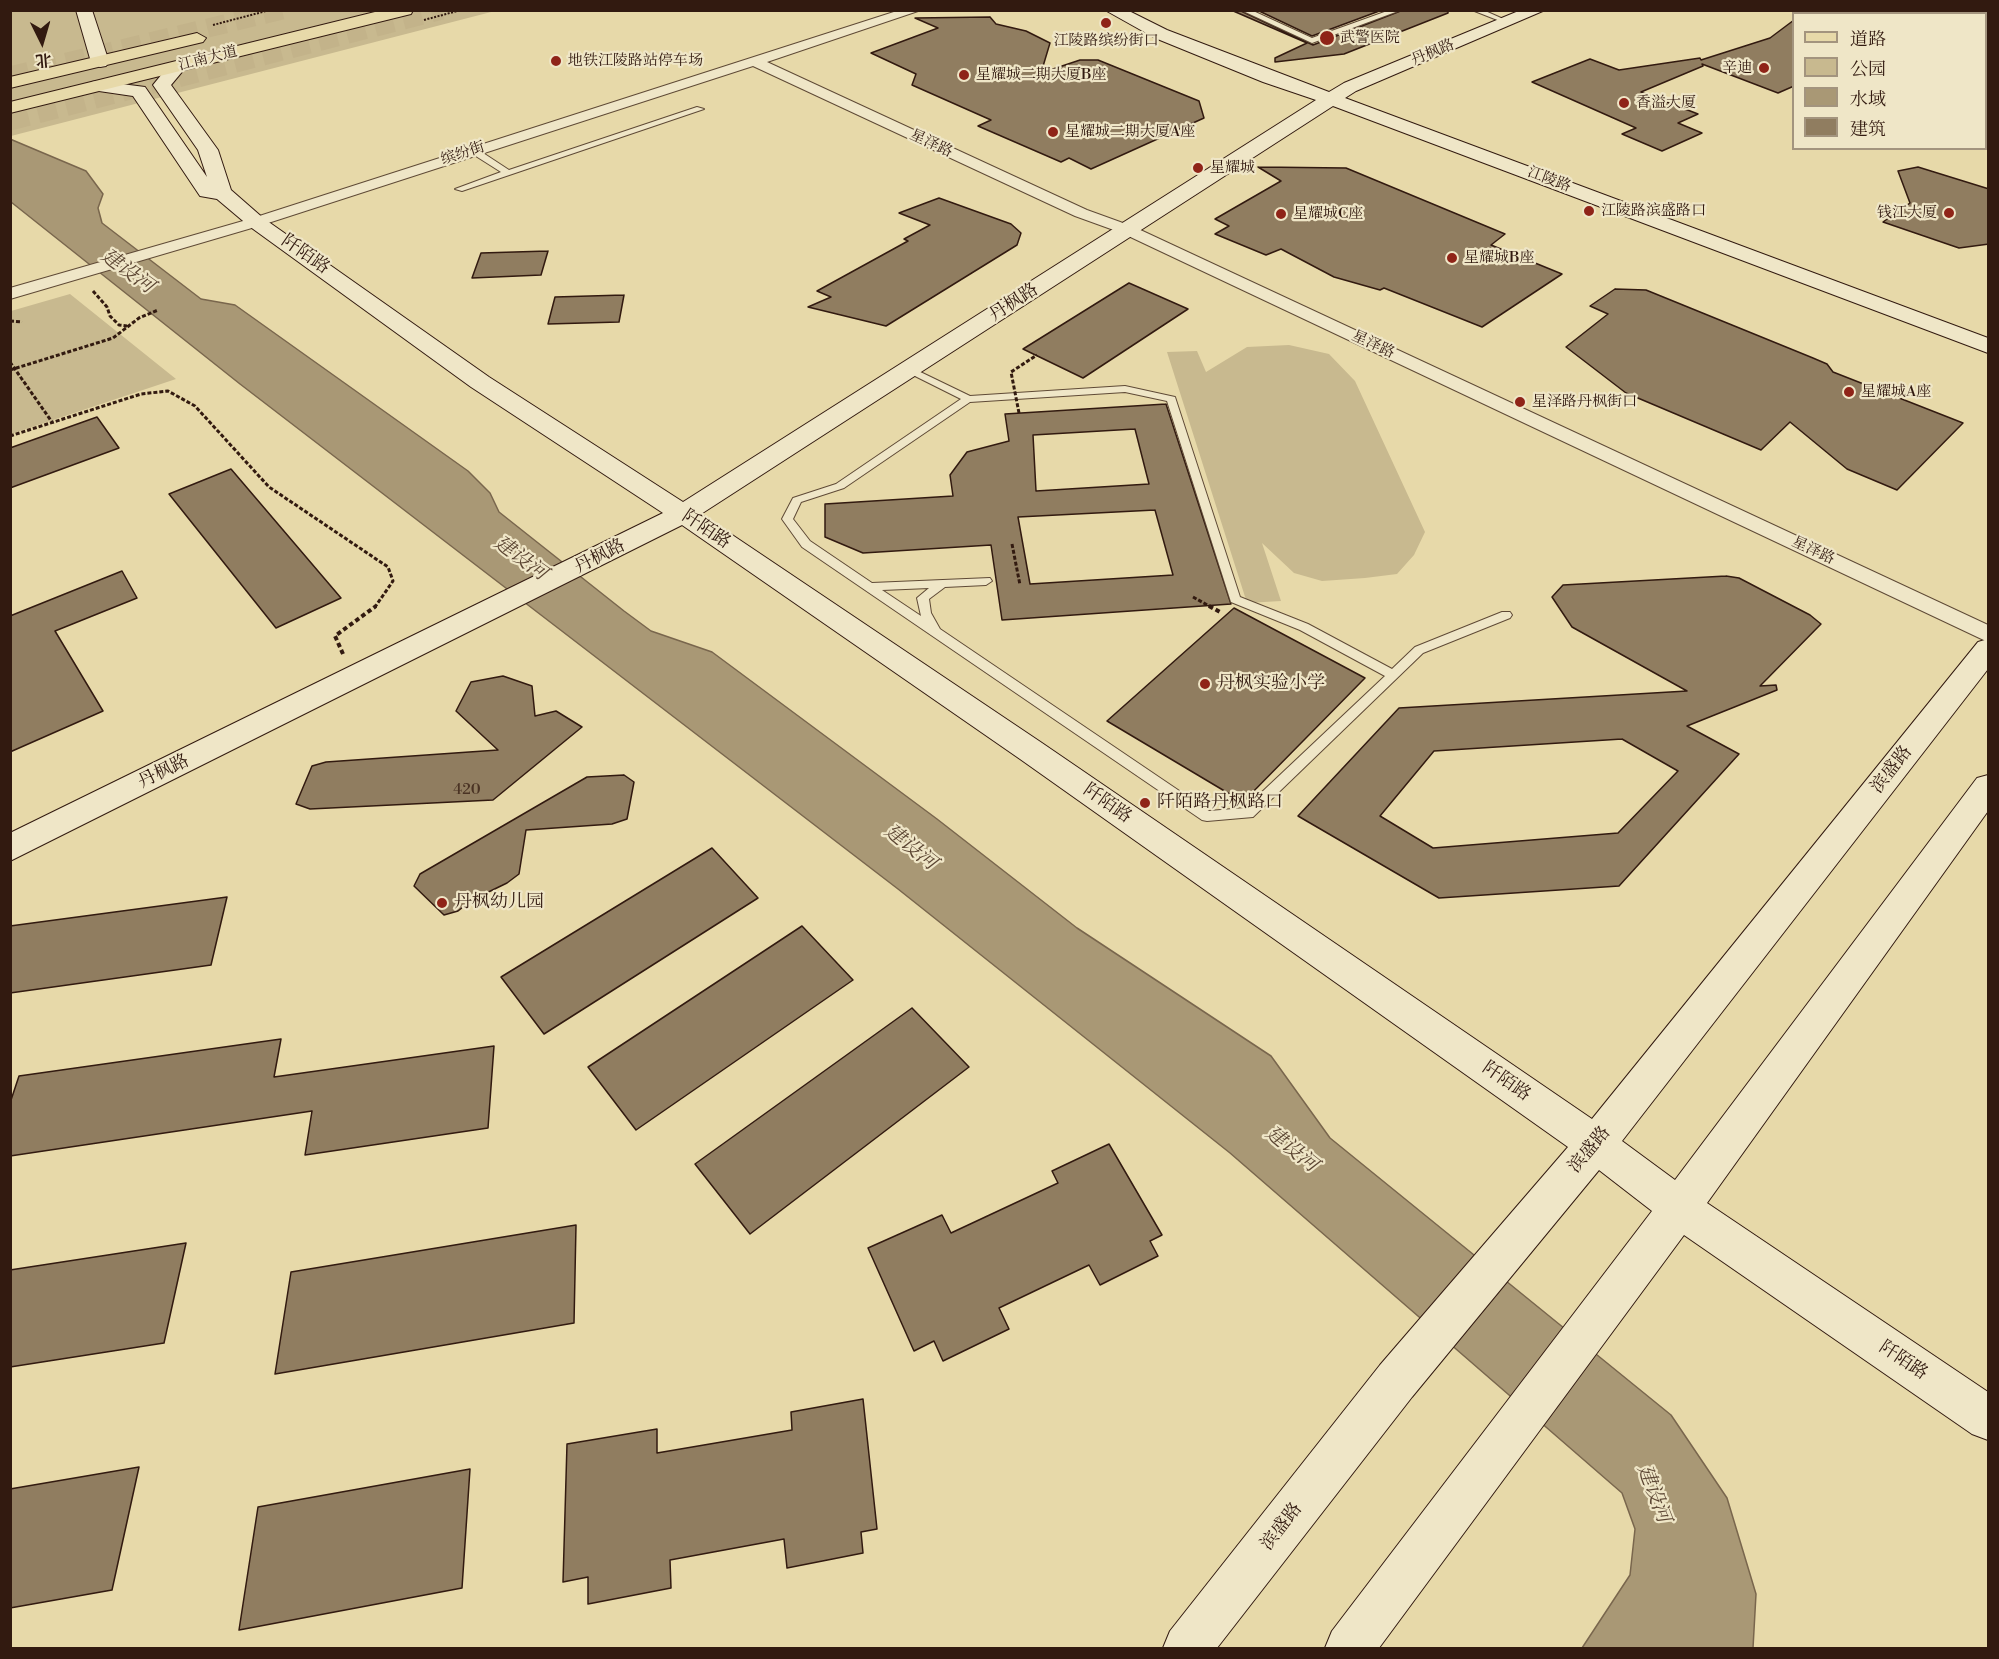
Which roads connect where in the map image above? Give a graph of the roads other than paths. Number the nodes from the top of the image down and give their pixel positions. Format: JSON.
{"nodes":[{"id":1,"x":84,"y":10,"type":"edge"},
{"id":2,"x":405,"y":10,"type":"edge"},
{"id":3,"x":915,"y":10,"type":"edge"},
{"id":4,"x":1113,"y":10,"type":"edge"},
{"id":5,"x":1244,"y":10,"type":"edge"},
{"id":6,"x":1398,"y":10,"type":"edge"},
{"id":7,"x":1475,"y":10,"type":"edge"},
{"id":8,"x":1537,"y":10,"type":"edge"},
{"id":9,"x":1507,"y":22,"type":"junction"},
{"id":10,"x":212,"y":35,"type":"dead end"},
{"id":11,"x":100,"y":62,"type":"junction"},
{"id":12,"x":754,"y":62,"type":"junction"},
{"id":13,"x":177,"y":67,"type":"junction"},
{"id":14,"x":10,"y":83,"type":"edge"},
{"id":15,"x":98,"y":86,"type":"junction"},
{"id":16,"x":1350,"y":87,"type":"junction"},
{"id":17,"x":1330,"y":89,"type":"junction"},
{"id":18,"x":10,"y":108,"type":"edge"},
{"id":19,"x":700,"y":109,"type":"dead end"},
{"id":20,"x":474,"y":151,"type":"junction"},
{"id":21,"x":1528,"y":152,"type":"dead end"},
{"id":22,"x":508,"y":173,"type":"junction"},
{"id":23,"x":459,"y":189,"type":"dead end"},
{"id":24,"x":222,"y":193,"type":"junction"},
{"id":25,"x":256,"y":222,"type":"junction"},
{"id":26,"x":1128,"y":230,"type":"junction"},
{"id":27,"x":10,"y":294,"type":"edge"},
{"id":28,"x":1989,"y":346,"type":"edge"},
{"id":29,"x":910,"y":370,"type":"junction"},
{"id":30,"x":968,"y":399,"type":"junction"},
{"id":31,"x":683,"y":514,"type":"junction"},
{"id":32,"x":986,"y":581,"type":"dead end"},
{"id":33,"x":943,"y":583,"type":"junction"},
{"id":34,"x":869,"y":587,"type":"junction"},
{"id":35,"x":1506,"y":615,"type":"dead end"},
{"id":36,"x":935,"y":631,"type":"junction"},
{"id":37,"x":1989,"y":633,"type":"edge"},
{"id":38,"x":1989,"y":649,"type":"edge"},
{"id":39,"x":1393,"y":675,"type":"junction"},
{"id":40,"x":1989,"y":787,"type":"edge"},
{"id":41,"x":10,"y":848,"type":"edge"},
{"id":42,"x":1596,"y":1144,"type":"junction"},
{"id":43,"x":1679,"y":1208,"type":"junction"},
{"id":44,"x":1989,"y":1418,"type":"edge"},
{"id":45,"x":1187,"y":1648,"type":"edge"},
{"id":46,"x":1349,"y":1648,"type":"edge"}],
"edges":[{"from":1,"to":11,"type":"street"},
{"from":2,"to":13,"type":"main road","name":"江南大道"},
{"from":3,"to":12,"type":"street","name":"缤纷街"},
{"from":4,"to":17,"type":"street","name":"江陵路"},
{"from":5,"to":6,"type":"lane"},
{"from":7,"to":9,"type":"lane"},
{"from":8,"to":9,"type":"street","name":"丹枫路"},
{"from":9,"to":16,"type":"street","name":"丹枫路"},
{"from":10,"to":11,"type":"main road","name":"江南大道"},
{"from":11,"to":14,"type":"main road","name":"江南大道"},
{"from":12,"to":20,"type":"street","name":"缤纷街"},
{"from":12,"to":26,"type":"street","name":"星泽路"},
{"from":13,"to":15,"type":"main road","name":"江南大道"},
{"from":13,"to":24,"type":"street"},
{"from":15,"to":18,"type":"main road","name":"江南大道"},
{"from":15,"to":24,"type":"street","name":"阡陌路"},
{"from":16,"to":17,"type":"street","name":"丹枫路"},
{"from":16,"to":21,"type":"street","name":"江陵路"},
{"from":17,"to":26,"type":"street","name":"丹枫路"},
{"from":17,"to":28,"type":"street","name":"江陵路"},
{"from":19,"to":22,"type":"lane"},
{"from":20,"to":22,"type":"lane"},
{"from":20,"to":25,"type":"street","name":"缤纷街"},
{"from":22,"to":23,"type":"lane"},
{"from":24,"to":25,"type":"street","name":"阡陌路"},
{"from":25,"to":27,"type":"street","name":"缤纷街"},
{"from":25,"to":31,"type":"street","name":"阡陌路"},
{"from":26,"to":29,"type":"street","name":"丹枫路"},
{"from":26,"to":37,"type":"street","name":"星泽路"},
{"from":29,"to":30,"type":"lane"},
{"from":29,"to":31,"type":"street","name":"丹枫路"},
{"from":30,"to":34,"type":"lane"},
{"from":30,"to":39,"type":"lane"},
{"from":31,"to":41,"type":"street","name":"丹枫路"},
{"from":31,"to":42,"type":"street","name":"阡陌路"},
{"from":32,"to":33,"type":"lane"},
{"from":33,"to":34,"type":"lane"},
{"from":33,"to":36,"type":"lane"},
{"from":34,"to":36,"type":"lane"},
{"from":35,"to":39,"type":"lane"},
{"from":36,"to":39,"type":"lane"},
{"from":38,"to":42,"type":"street","name":"滨盛路"},
{"from":40,"to":43,"type":"street"},
{"from":42,"to":43,"type":"street","name":"阡陌路"},
{"from":42,"to":45,"type":"street","name":"滨盛路"},
{"from":43,"to":44,"type":"street","name":"阡陌路"},
{"from":43,"to":46,"type":"street"}]}
